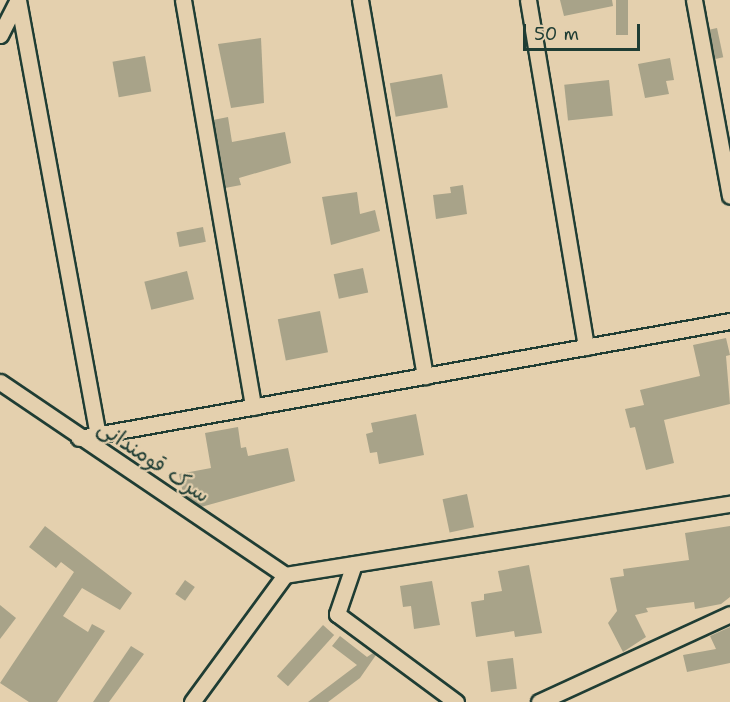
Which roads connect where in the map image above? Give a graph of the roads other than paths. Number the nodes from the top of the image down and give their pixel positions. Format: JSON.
{"nodes":[{"id":1,"x":18,"y":0,"type":"edge"},
{"id":2,"x":183,"y":0,"type":"edge"},
{"id":3,"x":360,"y":0,"type":"edge"},
{"id":4,"x":528,"y":0,"type":"edge"},
{"id":5,"x":694,"y":0,"type":"edge"},
{"id":6,"x":0,"y":35,"type":"edge"},
{"id":7,"x":730,"y":196,"type":"edge"},
{"id":8,"x":730,"y":321,"type":"edge"},
{"id":9,"x":586,"y":347,"type":"junction"},
{"id":10,"x":425,"y":376,"type":"junction"},
{"id":11,"x":0,"y":382,"type":"edge"},
{"id":12,"x":253,"y":407,"type":"junction"},
{"id":13,"x":98,"y":434,"type":"junction"},
{"id":14,"x":79,"y":438,"type":"junction"},
{"id":15,"x":730,"y":504,"type":"edge"},
{"id":16,"x":354,"y":564,"type":"junction"},
{"id":17,"x":285,"y":575,"type":"junction"},
{"id":18,"x":730,"y":614,"type":"edge"},
{"id":19,"x":192,"y":702,"type":"edge"},
{"id":20,"x":456,"y":702,"type":"edge"},
{"id":21,"x":539,"y":702,"type":"edge"}],
"edges":[{"from":1,"to":6,"type":"street"},
{"from":1,"to":13,"type":"street"},
{"from":2,"to":12,"type":"street"},
{"from":3,"to":10,"type":"street"},
{"from":4,"to":9,"type":"street"},
{"from":5,"to":7,"type":"street"},
{"from":8,"to":9,"type":"street"},
{"from":9,"to":10,"type":"street"},
{"from":10,"to":12,"type":"street"},
{"from":11,"to":14,"type":"street","name":"سرک قومندانی"},
{"from":12,"to":13,"type":"street"},
{"from":13,"to":14,"type":"street"},
{"from":14,"to":17,"type":"street","name":"سرک قومندانی"},
{"from":15,"to":16,"type":"street"},
{"from":16,"to":17,"type":"street"},
{"from":16,"to":20,"type":"street"},
{"from":17,"to":19,"type":"street"},
{"from":18,"to":21,"type":"street"}]}
